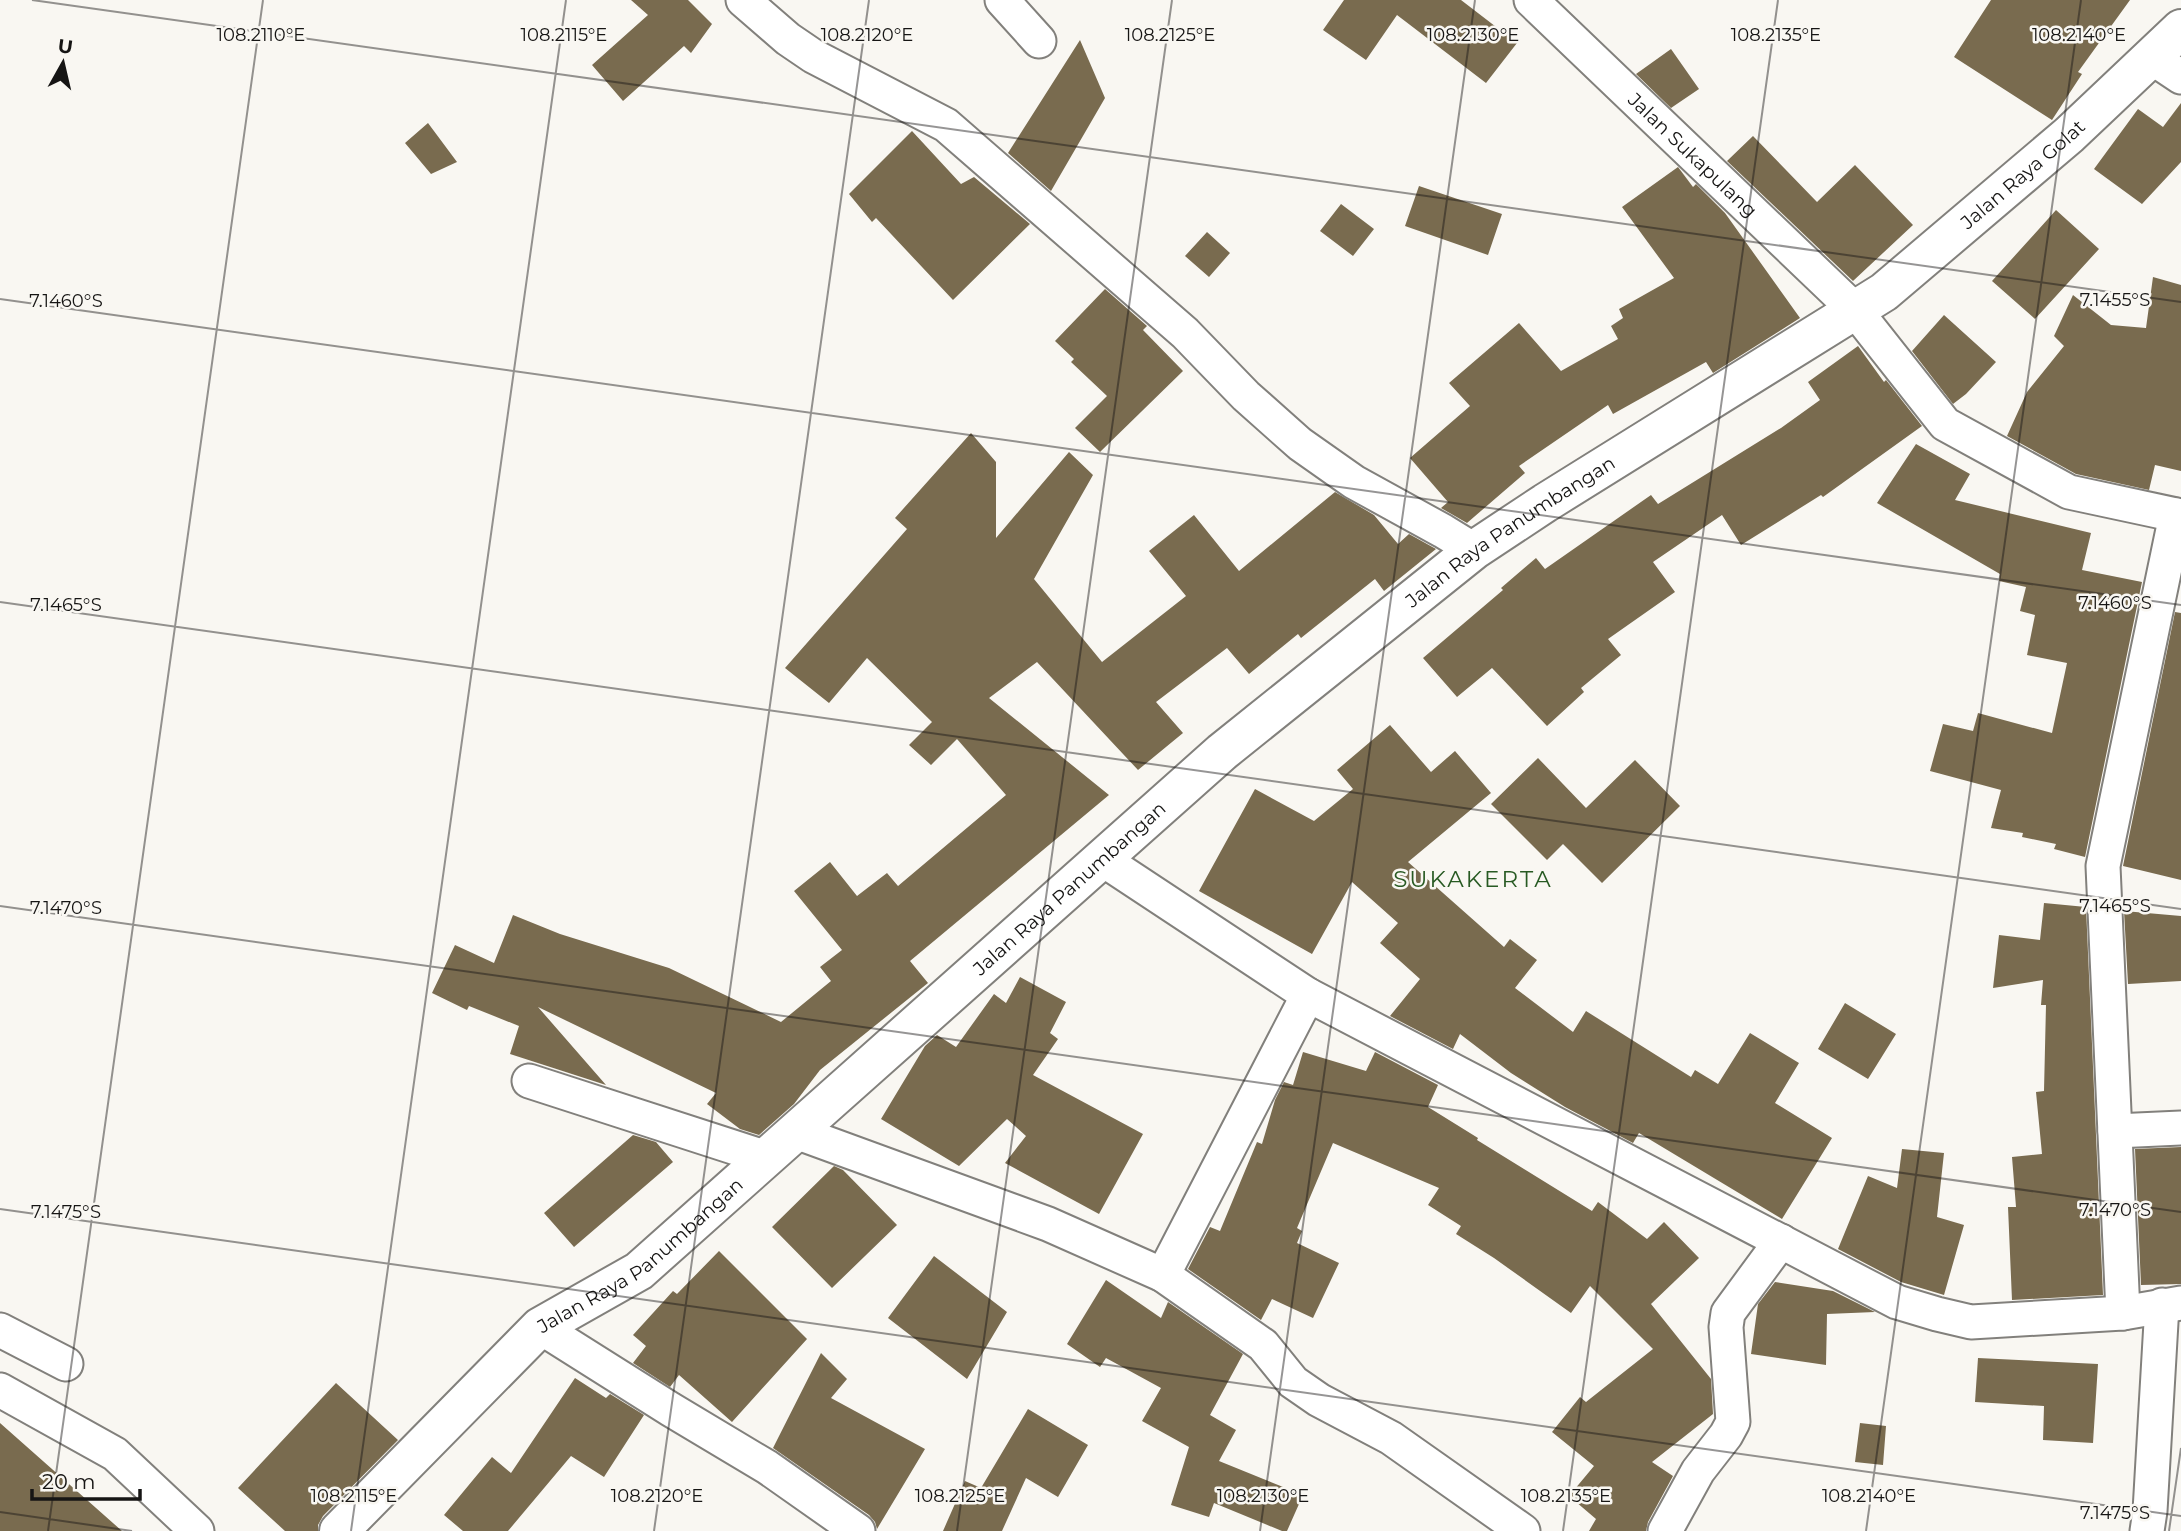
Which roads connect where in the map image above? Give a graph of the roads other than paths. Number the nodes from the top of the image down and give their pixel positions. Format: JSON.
{"nodes":[{"id":1,"x":743,"y":0,"type":"edge"},
{"id":2,"x":1002,"y":0,"type":"edge"},
{"id":3,"x":1531,"y":0,"type":"edge"},
{"id":4,"x":2181,"y":29,"type":"edge"},
{"id":5,"x":1039,"y":41,"type":"dead end"},
{"id":6,"x":2166,"y":67,"type":"edge"},
{"id":7,"x":1856,"y":310,"type":"junction"},
{"id":8,"x":2179,"y":515,"type":"edge"},
{"id":9,"x":1474,"y":550,"type":"junction"},
{"id":10,"x":1102,"y":859,"type":"junction"},
{"id":11,"x":1308,"y":995,"type":"junction"},
{"id":12,"x":529,"y":1081,"type":"dead end"},
{"id":13,"x":2181,"y":1128,"type":"edge"},
{"id":14,"x":2115,"y":1131,"type":"junction"},
{"id":15,"x":796,"y":1132,"type":"junction"},
{"id":16,"x":766,"y":1158,"type":"junction"},
{"id":17,"x":1781,"y":1241,"type":"junction"},
{"id":18,"x":1163,"y":1275,"type":"junction"},
{"id":19,"x":2172,"y":1304,"type":"edge"},
{"id":20,"x":2123,"y":1313,"type":"junction"},
{"id":21,"x":540,"y":1327,"type":"junction"},
{"id":22,"x":0,"y":1330,"type":"edge"},
{"id":23,"x":66,"y":1364,"type":"dead end"},
{"id":24,"x":0,"y":1390,"type":"edge"},
{"id":25,"x":197,"y":1531,"type":"edge"},
{"id":26,"x":339,"y":1531,"type":"edge"},
{"id":27,"x":858,"y":1531,"type":"edge"},
{"id":28,"x":1523,"y":1531,"type":"edge"},
{"id":29,"x":1665,"y":1531,"type":"edge"},
{"id":30,"x":2147,"y":1531,"type":"edge"}],
"edges":[{"from":1,"to":9,"type":"street"},
{"from":2,"to":5,"type":"street"},
{"from":3,"to":7,"type":"street","name":"Jalan Sukapulang"},
{"from":4,"to":6,"type":"main road","name":"Jalan Raya Golat"},
{"from":6,"to":7,"type":"main road","name":"Jalan Raya Golat"},
{"from":7,"to":8,"type":"street","name":"Jalan Sukapulang"},
{"from":7,"to":9,"type":"main road","name":"Jalan Raya Panumbangan"},
{"from":8,"to":14,"type":"street"},
{"from":9,"to":10,"type":"main road","name":"Jalan Raya Panumbangan"},
{"from":10,"to":11,"type":"street"},
{"from":10,"to":15,"type":"main road","name":"Jalan Raya Panumbangan"},
{"from":11,"to":17,"type":"street"},
{"from":11,"to":18,"type":"street"},
{"from":12,"to":16,"type":"street"},
{"from":13,"to":14,"type":"street"},
{"from":14,"to":20,"type":"street"},
{"from":15,"to":16,"type":"main road","name":"Jalan Raya Panumbangan"},
{"from":15,"to":18,"type":"street"},
{"from":16,"to":21,"type":"main road","name":"Jalan Raya Panumbangan"},
{"from":17,"to":20,"type":"street"},
{"from":17,"to":29,"type":"street"},
{"from":18,"to":28,"type":"street"},
{"from":19,"to":20,"type":"street"},
{"from":19,"to":30,"type":"street"},
{"from":21,"to":26,"type":"main road","name":"Jalan Raya Panumbangan"},
{"from":21,"to":27,"type":"street"},
{"from":22,"to":23,"type":"street"},
{"from":24,"to":25,"type":"street"}]}
